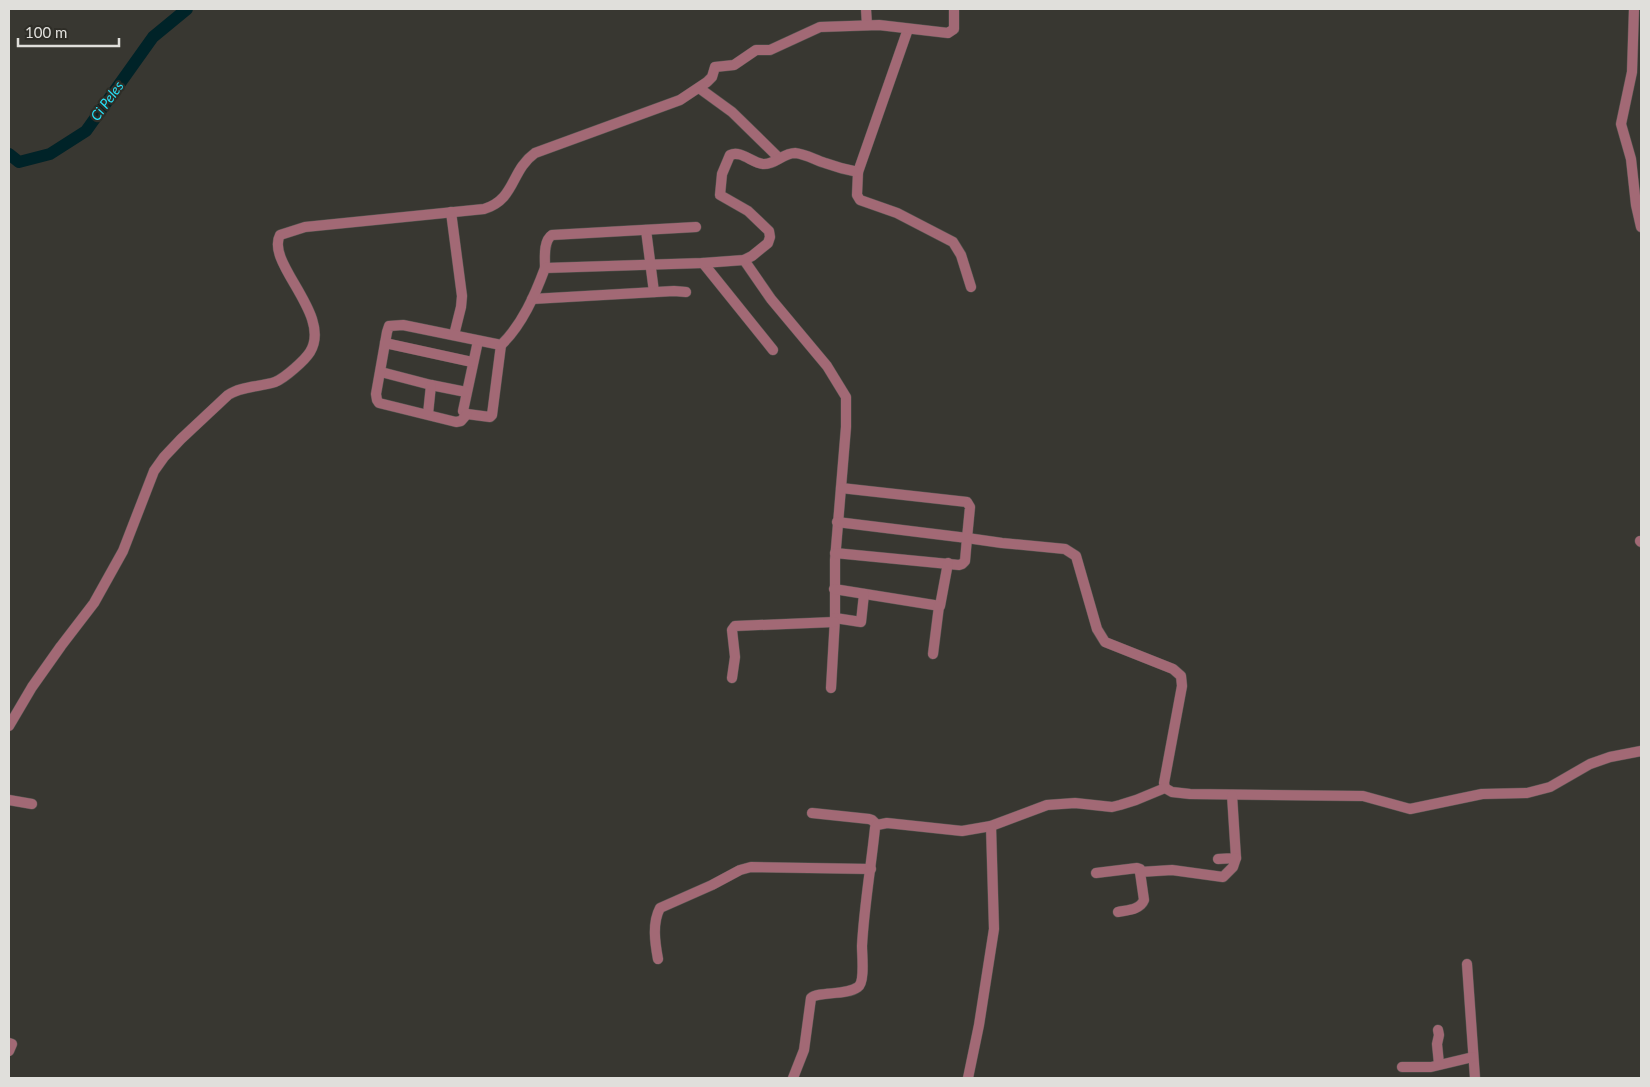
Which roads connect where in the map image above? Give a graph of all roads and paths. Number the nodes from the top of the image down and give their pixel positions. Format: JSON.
{"nodes":[{"id":1,"x":866,"y":9,"type":"edge"},
{"id":2,"x":954,"y":9,"type":"edge"},
{"id":3,"x":1634,"y":9,"type":"edge"},
{"id":4,"x":868,"y":25,"type":"junction"},
{"id":5,"x":908,"y":29,"type":"junction"},
{"id":6,"x":699,"y":88,"type":"junction"},
{"id":7,"x":779,"y":158,"type":"junction"},
{"id":8,"x":858,"y":172,"type":"junction"},
{"id":9,"x":451,"y":212,"type":"junction"},
{"id":10,"x":696,"y":227,"type":"dead end"},
{"id":11,"x":1641,"y":227,"type":"edge"},
{"id":12,"x":646,"y":230,"type":"junction"},
{"id":13,"x":744,"y":260,"type":"junction"},
{"id":14,"x":703,"y":263,"type":"junction"},
{"id":15,"x":650,"y":264,"type":"junction"},
{"id":16,"x":545,"y":268,"type":"junction"},
{"id":17,"x":971,"y":287,"type":"dead end"},
{"id":18,"x":654,"y":292,"type":"junction"},
{"id":19,"x":686,"y":292,"type":"dead end"},
{"id":20,"x":532,"y":299,"type":"junction"},
{"id":21,"x":454,"y":335,"type":"junction"},
{"id":22,"x":478,"y":341,"type":"junction"},
{"id":23,"x":385,"y":342,"type":"junction"},
{"id":24,"x":501,"y":345,"type":"junction"},
{"id":25,"x":773,"y":350,"type":"dead end"},
{"id":26,"x":472,"y":362,"type":"junction"},
{"id":27,"x":381,"y":372,"type":"junction"},
{"id":28,"x":431,"y":385,"type":"junction"},
{"id":29,"x":466,"y":392,"type":"junction"},
{"id":30,"x":428,"y":414,"type":"junction"},
{"id":31,"x":466,"y":414,"type":"junction"},
{"id":32,"x":841,"y":488,"type":"junction"},
{"id":33,"x":837,"y":522,"type":"junction"},
{"id":34,"x":967,"y":538,"type":"junction"},
{"id":35,"x":835,"y":553,"type":"junction"},
{"id":36,"x":948,"y":563,"type":"junction"},
{"id":37,"x":834,"y":589,"type":"junction"},
{"id":38,"x":864,"y":594,"type":"junction"},
{"id":39,"x":939,"y":606,"type":"junction"},
{"id":40,"x":834,"y":620,"type":"junction"},
{"id":41,"x":933,"y":654,"type":"dead end"},
{"id":42,"x":732,"y":678,"type":"dead end"},
{"id":43,"x":831,"y":688,"type":"dead end"},
{"id":44,"x":9,"y":726,"type":"edge"},
{"id":45,"x":1641,"y":751,"type":"edge"},
{"id":46,"x":1165,"y":788,"type":"junction"},
{"id":47,"x":1232,"y":795,"type":"junction"},
{"id":48,"x":9,"y":800,"type":"edge"},
{"id":49,"x":32,"y":804,"type":"dead end"},
{"id":50,"x":812,"y":813,"type":"dead end"},
{"id":51,"x":877,"y":825,"type":"junction"},
{"id":52,"x":991,"y":826,"type":"junction"},
{"id":53,"x":1236,"y":858,"type":"junction"},
{"id":54,"x":1218,"y":859,"type":"dead end"},
{"id":55,"x":871,"y":869,"type":"junction"},
{"id":56,"x":1140,"y":872,"type":"junction"},
{"id":57,"x":1096,"y":873,"type":"dead end"},
{"id":58,"x":1118,"y":912,"type":"dead end"},
{"id":59,"x":658,"y":959,"type":"dead end"},
{"id":60,"x":1467,"y":964,"type":"dead end"},
{"id":61,"x":1438,"y":1030,"type":"dead end"},
{"id":62,"x":9,"y":1043,"type":"edge"},
{"id":63,"x":9,"y":1051,"type":"edge"},
{"id":64,"x":1473,"y":1057,"type":"junction"},
{"id":65,"x":1439,"y":1064,"type":"junction"},
{"id":66,"x":1402,"y":1066,"type":"dead end"},
{"id":67,"x":793,"y":1078,"type":"edge"},
{"id":68,"x":968,"y":1078,"type":"edge"},
{"id":69,"x":1475,"y":1078,"type":"edge"}],
"edges":[{"from":1,"to":4,"type":"street"},
{"from":2,"to":5,"type":"street"},
{"from":3,"to":11,"type":"street"},
{"from":4,"to":5,"type":"street"},
{"from":4,"to":6,"type":"street"},
{"from":5,"to":8,"type":"street"},
{"from":6,"to":7,"type":"street"},
{"from":6,"to":9,"type":"street"},
{"from":7,"to":8,"type":"street"},
{"from":7,"to":13,"type":"street"},
{"from":8,"to":17,"type":"street"},
{"from":9,"to":21,"type":"street"},
{"from":9,"to":44,"type":"street"},
{"from":10,"to":12,"type":"street"},
{"from":12,"to":15,"type":"street"},
{"from":12,"to":16,"type":"street"},
{"from":13,"to":14,"type":"street"},
{"from":13,"to":32,"type":"street"},
{"from":14,"to":15,"type":"street"},
{"from":14,"to":25,"type":"street"},
{"from":15,"to":16,"type":"street"},
{"from":15,"to":18,"type":"street"},
{"from":16,"to":20,"type":"street"},
{"from":18,"to":19,"type":"street"},
{"from":18,"to":20,"type":"street"},
{"from":20,"to":24,"type":"street"},
{"from":21,"to":22,"type":"street"},
{"from":21,"to":23,"type":"street"},
{"from":22,"to":24,"type":"street"},
{"from":22,"to":26,"type":"street"},
{"from":23,"to":26,"type":"street"},
{"from":23,"to":27,"type":"street"},
{"from":24,"to":31,"type":"street"},
{"from":26,"to":29,"type":"street"},
{"from":27,"to":28,"type":"street"},
{"from":27,"to":30,"type":"street"},
{"from":28,"to":29,"type":"street"},
{"from":28,"to":30,"type":"street"},
{"from":29,"to":31,"type":"street"},
{"from":30,"to":31,"type":"street"},
{"from":32,"to":33,"type":"street"},
{"from":32,"to":34,"type":"street"},
{"from":33,"to":34,"type":"street"},
{"from":33,"to":35,"type":"street"},
{"from":34,"to":36,"type":"street"},
{"from":34,"to":46,"type":"street"},
{"from":35,"to":36,"type":"street"},
{"from":35,"to":37,"type":"street"},
{"from":36,"to":39,"type":"street"},
{"from":37,"to":38,"type":"street"},
{"from":37,"to":40,"type":"street"},
{"from":38,"to":39,"type":"street"},
{"from":38,"to":40,"type":"street"},
{"from":39,"to":41,"type":"street"},
{"from":40,"to":42,"type":"street"},
{"from":40,"to":43,"type":"street"},
{"from":45,"to":47,"type":"street"},
{"from":46,"to":47,"type":"street"},
{"from":46,"to":52,"type":"street"},
{"from":47,"to":53,"type":"street"},
{"from":48,"to":49,"type":"street"},
{"from":50,"to":51,"type":"street"},
{"from":51,"to":52,"type":"street"},
{"from":51,"to":55,"type":"street"},
{"from":52,"to":68,"type":"street"},
{"from":53,"to":54,"type":"street"},
{"from":53,"to":56,"type":"street"},
{"from":55,"to":59,"type":"street"},
{"from":55,"to":67,"type":"street"},
{"from":56,"to":57,"type":"street"},
{"from":56,"to":58,"type":"street"},
{"from":60,"to":64,"type":"street"},
{"from":61,"to":65,"type":"street"},
{"from":62,"to":63,"type":"street"},
{"from":64,"to":65,"type":"street"},
{"from":64,"to":69,"type":"street"},
{"from":65,"to":66,"type":"street"}]}
